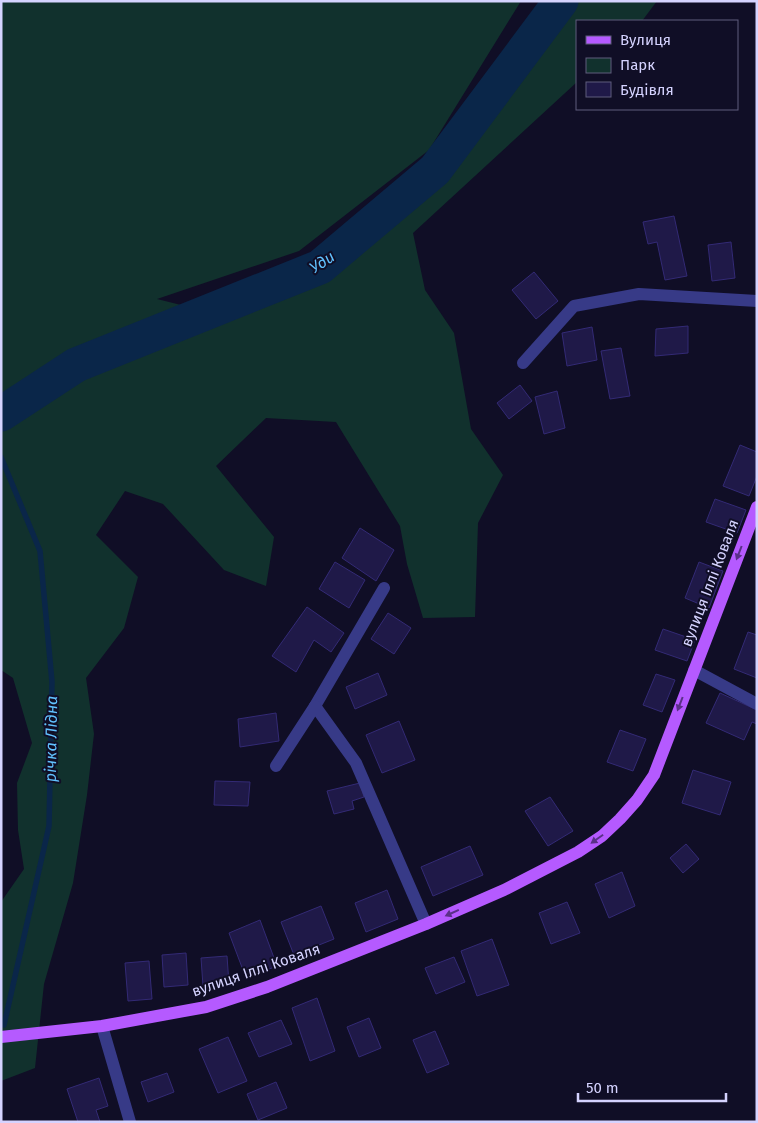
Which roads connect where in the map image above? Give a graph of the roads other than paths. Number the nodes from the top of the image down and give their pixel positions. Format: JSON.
{"nodes":[{"id":1,"x":757,"y":301,"type":"edge"},
{"id":2,"x":523,"y":363,"type":"dead end"},
{"id":3,"x":757,"y":507,"type":"edge"},
{"id":4,"x":384,"y":588,"type":"dead end"},
{"id":5,"x":694,"y":670,"type":"junction"},
{"id":6,"x":757,"y":704,"type":"edge"},
{"id":7,"x":315,"y":706,"type":"junction"},
{"id":8,"x":276,"y":766,"type":"dead end"},
{"id":9,"x":426,"y":924,"type":"junction"},
{"id":10,"x":102,"y":1026,"type":"junction"},
{"id":11,"x":1,"y":1037,"type":"edge"},
{"id":12,"x":130,"y":1122,"type":"edge"}],
"edges":[{"from":1,"to":2,"type":"street"},
{"from":3,"to":5,"type":"main road","name":"вулиця Іллі Коваля","one_way":true},
{"from":4,"to":7,"type":"street"},
{"from":5,"to":6,"type":"street","name":"вулиця Іллі Коваля"},
{"from":5,"to":9,"type":"main road","name":"вулиця Іллі Коваля","one_way":true},
{"from":7,"to":8,"type":"street"},
{"from":7,"to":9,"type":"street"},
{"from":9,"to":10,"type":"main road","name":"вулиця Іллі Коваля"},
{"from":10,"to":11,"type":"main road","name":"вулиця Іллі Коваля"},
{"from":10,"to":12,"type":"street"}]}
